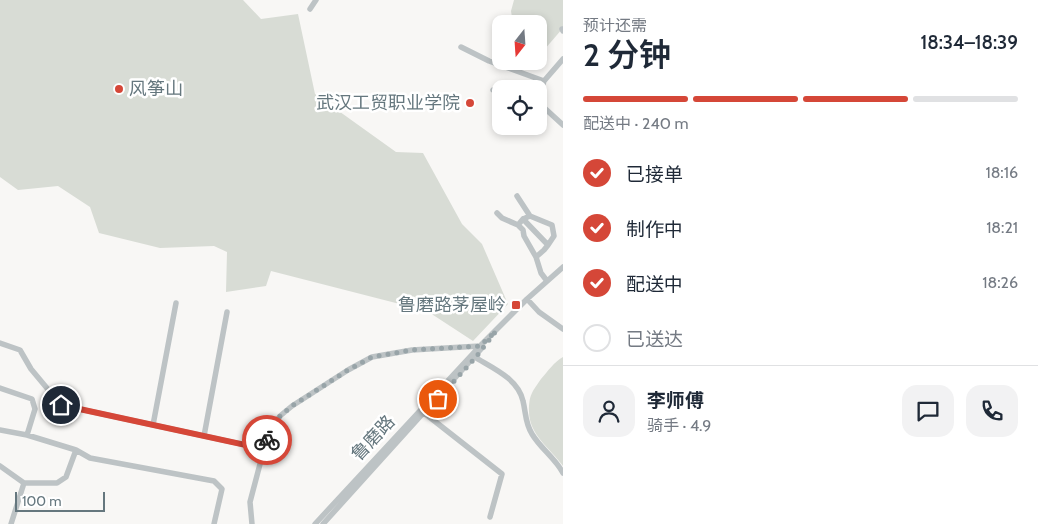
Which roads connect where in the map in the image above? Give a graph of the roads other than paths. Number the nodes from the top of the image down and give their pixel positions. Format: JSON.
{"nodes":[{"id":1,"x":316,"y":0,"type":"edge"},
{"id":2,"x":310,"y":9,"type":"dead end"},
{"id":3,"x":461,"y":48,"type":"dead end"},
{"id":4,"x":563,"y":59,"type":"edge"},
{"id":5,"x":541,"y":80,"type":"edge"},
{"id":6,"x":545,"y":80,"type":"edge"},
{"id":7,"x":547,"y":110,"type":"edge"},
{"id":8,"x":563,"y":125,"type":"edge"},
{"id":9,"x":517,"y":196,"type":"dead end"},
{"id":10,"x":497,"y":213,"type":"dead end"},
{"id":11,"x":530,"y":216,"type":"junction"},
{"id":12,"x":523,"y":219,"type":"junction"},
{"id":13,"x":518,"y":225,"type":"junction"},
{"id":14,"x":548,"y":245,"type":"junction"},
{"id":15,"x":536,"y":256,"type":"junction"},
{"id":16,"x":563,"y":267,"type":"edge"},
{"id":17,"x":547,"y":281,"type":"junction"},
{"id":18,"x":527,"y":300,"type":"junction"},
{"id":19,"x":176,"y":303,"type":"dead end"},
{"id":20,"x":227,"y":312,"type":"dead end"},
{"id":21,"x":563,"y":329,"type":"edge"},
{"id":22,"x":496,"y":331,"type":"junction"},
{"id":23,"x":0,"y":344,"type":"edge"},
{"id":24,"x":480,"y":346,"type":"junction"},
{"id":25,"x":474,"y":356,"type":"junction"},
{"id":26,"x":0,"y":388,"type":"edge"},
{"id":27,"x":423,"y":411,"type":"junction"},
{"id":28,"x":153,"y":425,"type":"junction"},
{"id":29,"x":0,"y":430,"type":"edge"},
{"id":30,"x":27,"y":435,"type":"junction"},
{"id":31,"x":204,"y":436,"type":"junction"},
{"id":32,"x":264,"y":449,"type":"junction"},
{"id":33,"x":76,"y":450,"type":"junction"},
{"id":34,"x":0,"y":466,"type":"edge"},
{"id":35,"x":563,"y":473,"type":"edge"},
{"id":36,"x":24,"y":483,"type":"junction"},
{"id":37,"x":490,"y":516,"type":"dead end"},
{"id":38,"x":11,"y":524,"type":"edge"},
{"id":39,"x":214,"y":524,"type":"edge"},
{"id":40,"x":252,"y":524,"type":"edge"},
{"id":41,"x":315,"y":524,"type":"edge"},
{"id":42,"x":324,"y":524,"type":"edge"}],
"edges":[{"from":1,"to":2,"type":"street"},
{"from":3,"to":5,"type":"street"},
{"from":4,"to":6,"type":"street"},
{"from":7,"to":8,"type":"street"},
{"from":9,"to":11,"type":"street"},
{"from":10,"to":13,"type":"street"},
{"from":11,"to":12,"type":"street"},
{"from":11,"to":14,"type":"street"},
{"from":12,"to":13,"type":"street"},
{"from":12,"to":14,"type":"street"},
{"from":13,"to":15,"type":"street"},
{"from":14,"to":15,"type":"street"},
{"from":15,"to":17,"type":"street"},
{"from":16,"to":17,"type":"street","name":"鲁磨路"},
{"from":17,"to":18,"type":"street","name":"鲁磨路"},
{"from":18,"to":21,"type":"street"},
{"from":18,"to":22,"type":"street","name":"鲁磨路"},
{"from":19,"to":28,"type":"street"},
{"from":20,"to":31,"type":"street"},
{"from":22,"to":24,"type":"street","name":"鲁磨路"},
{"from":22,"to":25,"type":"street","name":"鲁磨路"},
{"from":23,"to":28,"type":"street"},
{"from":24,"to":25,"type":"street","name":"鲁磨路"},
{"from":24,"to":32,"type":"street"},
{"from":25,"to":27,"type":"street","name":"鲁磨路"},
{"from":25,"to":35,"type":"street"},
{"from":26,"to":30,"type":"street"},
{"from":27,"to":37,"type":"street"},
{"from":27,"to":41,"type":"street","name":"鲁磨路"},
{"from":27,"to":42,"type":"street","name":"鲁磨路"},
{"from":28,"to":31,"type":"street"},
{"from":29,"to":30,"type":"street"},
{"from":30,"to":33,"type":"street"},
{"from":31,"to":32,"type":"street"},
{"from":32,"to":40,"type":"street"},
{"from":33,"to":36,"type":"street"},
{"from":33,"to":39,"type":"street"},
{"from":34,"to":36,"type":"street"},
{"from":36,"to":38,"type":"street"}]}
